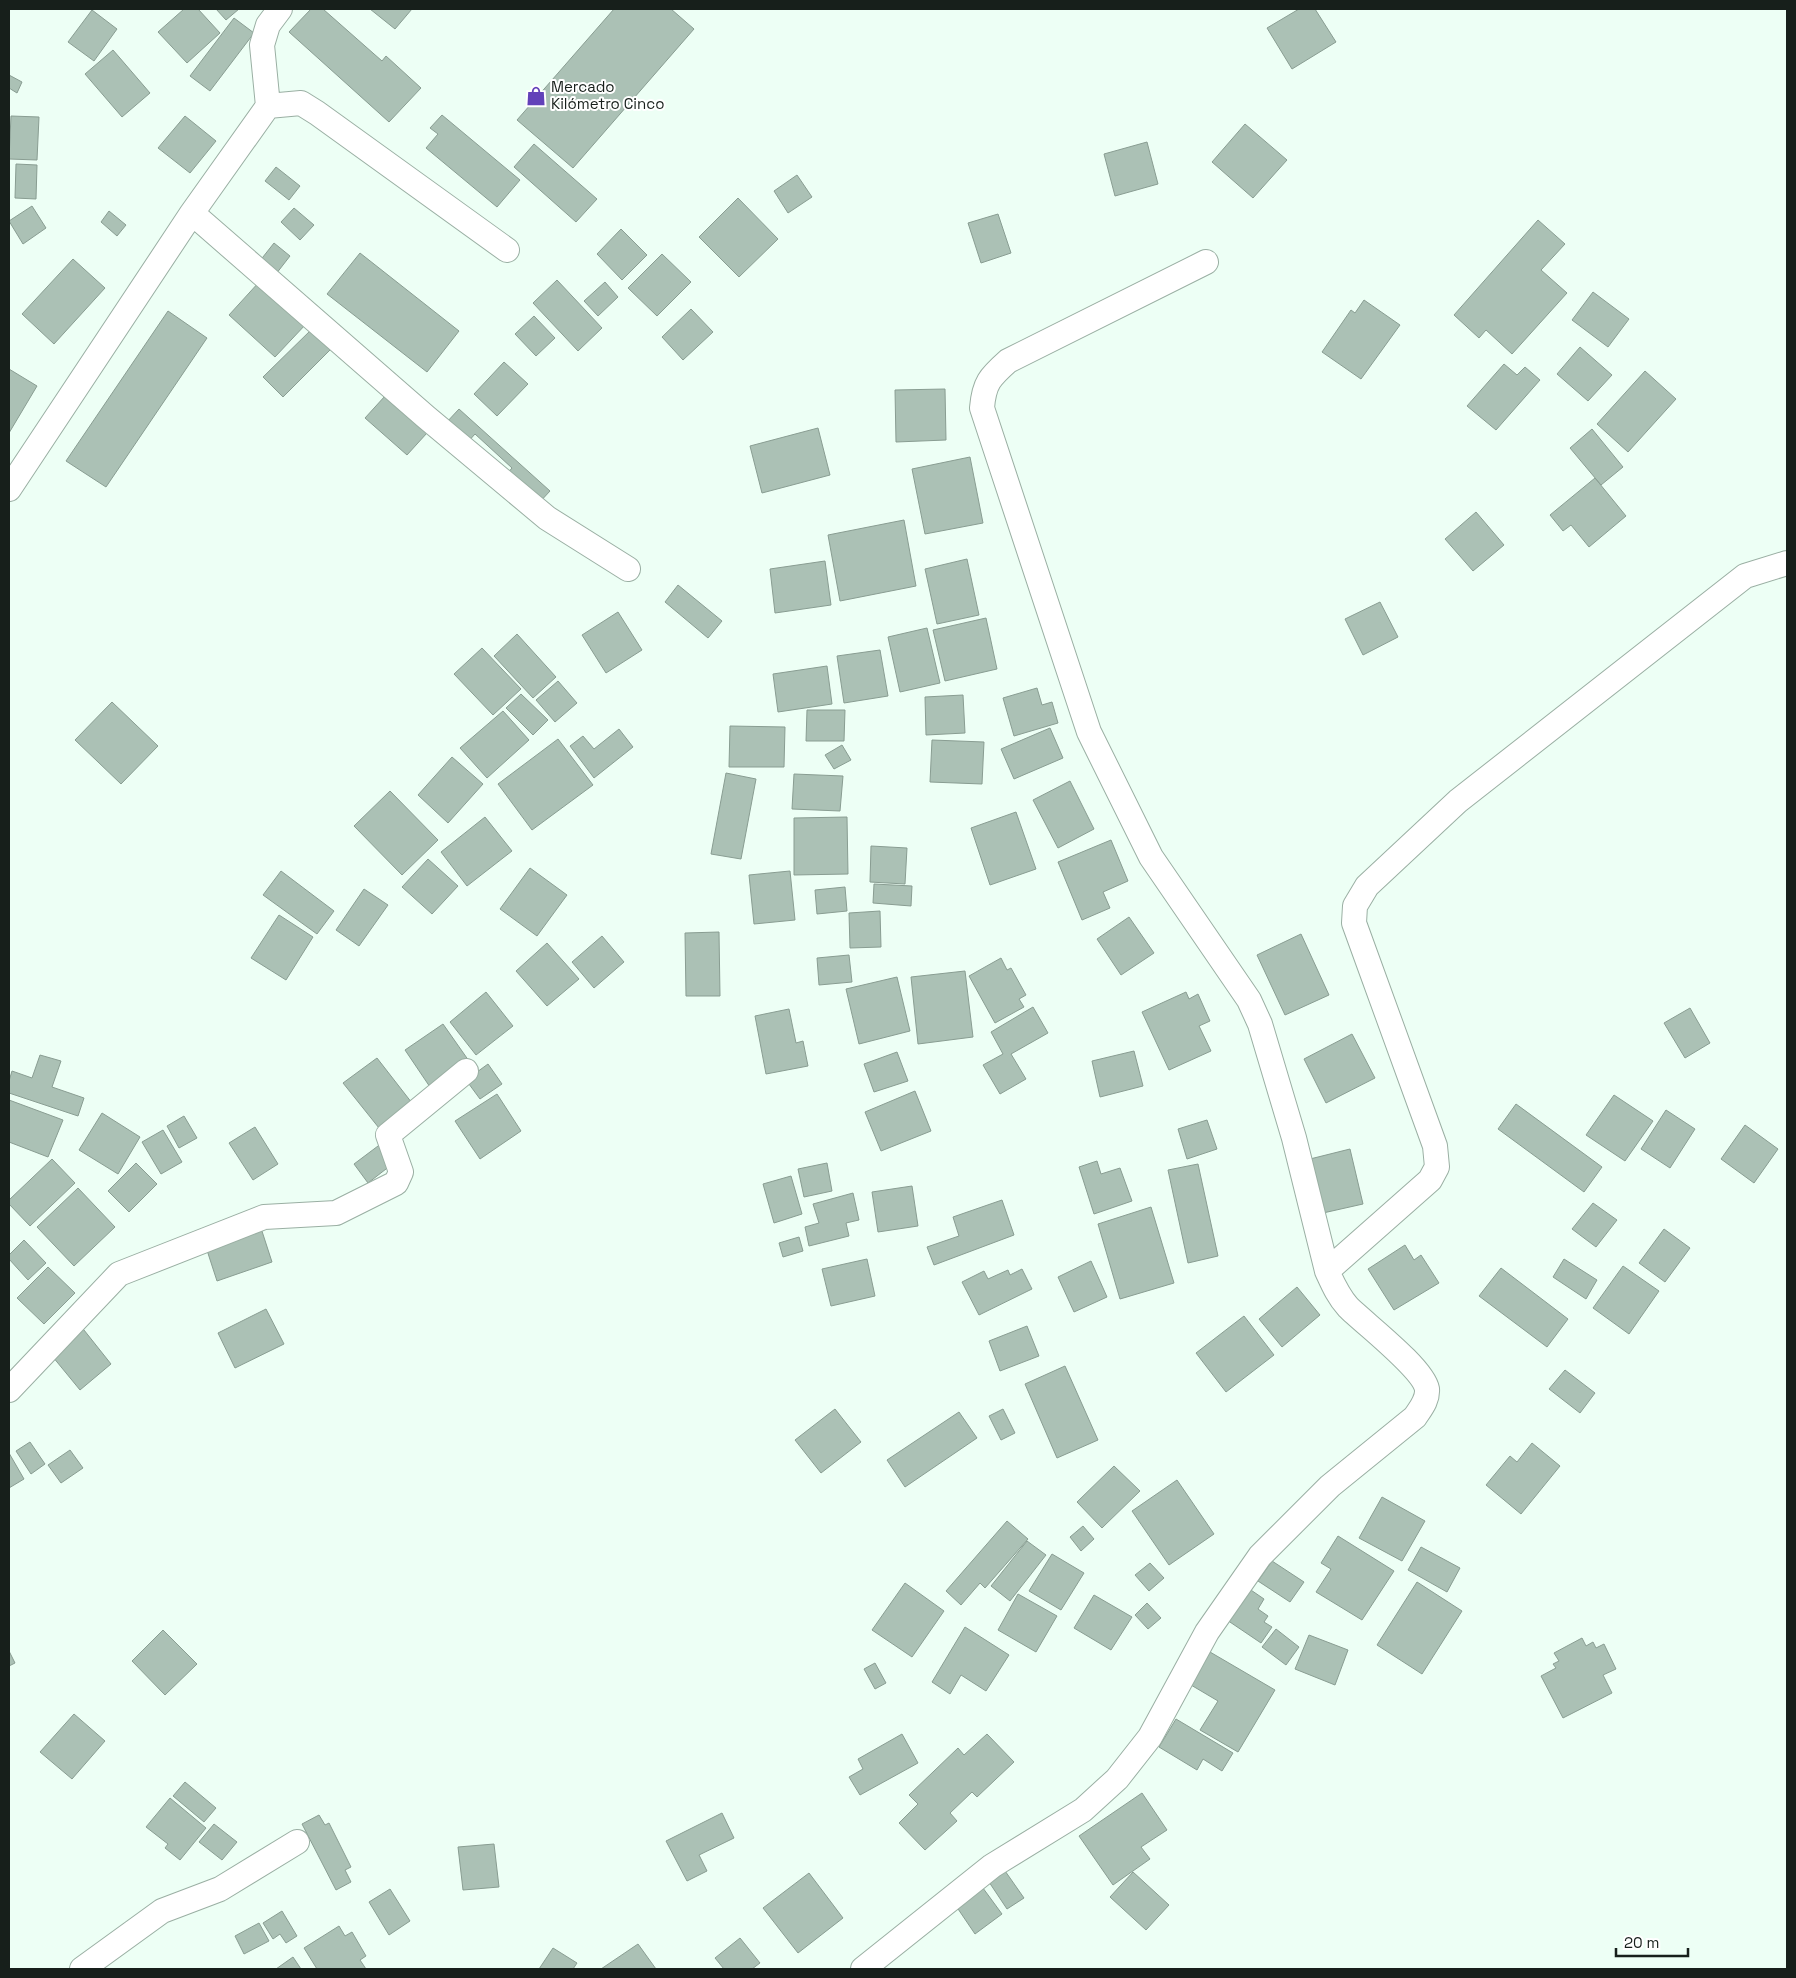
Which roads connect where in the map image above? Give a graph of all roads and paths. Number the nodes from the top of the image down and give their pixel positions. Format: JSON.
{"nodes":[{"id":1,"x":280,"y":9,"type":"edge"},
{"id":2,"x":268,"y":106,"type":"junction"},
{"id":3,"x":192,"y":213,"type":"junction"},
{"id":4,"x":507,"y":250,"type":"dead end"},
{"id":5,"x":1206,"y":262,"type":"dead end"},
{"id":6,"x":9,"y":489,"type":"edge"},
{"id":7,"x":1787,"y":563,"type":"edge"},
{"id":8,"x":628,"y":569,"type":"dead end"},
{"id":9,"x":466,"y":1071,"type":"dead end"},
{"id":10,"x":1327,"y":1271,"type":"junction"},
{"id":11,"x":9,"y":1390,"type":"edge"},
{"id":12,"x":297,"y":1842,"type":"dead end"},
{"id":13,"x":82,"y":1969,"type":"edge"},
{"id":14,"x":863,"y":1969,"type":"edge"}],
"edges":[{"from":1,"to":2,"type":"street"},
{"from":2,"to":3,"type":"street"},
{"from":2,"to":4,"type":"street"},
{"from":3,"to":6,"type":"street"},
{"from":3,"to":8,"type":"street"},
{"from":5,"to":10,"type":"street"},
{"from":7,"to":10,"type":"street"},
{"from":9,"to":11,"type":"street"},
{"from":10,"to":14,"type":"street"},
{"from":12,"to":13,"type":"street"}]}
